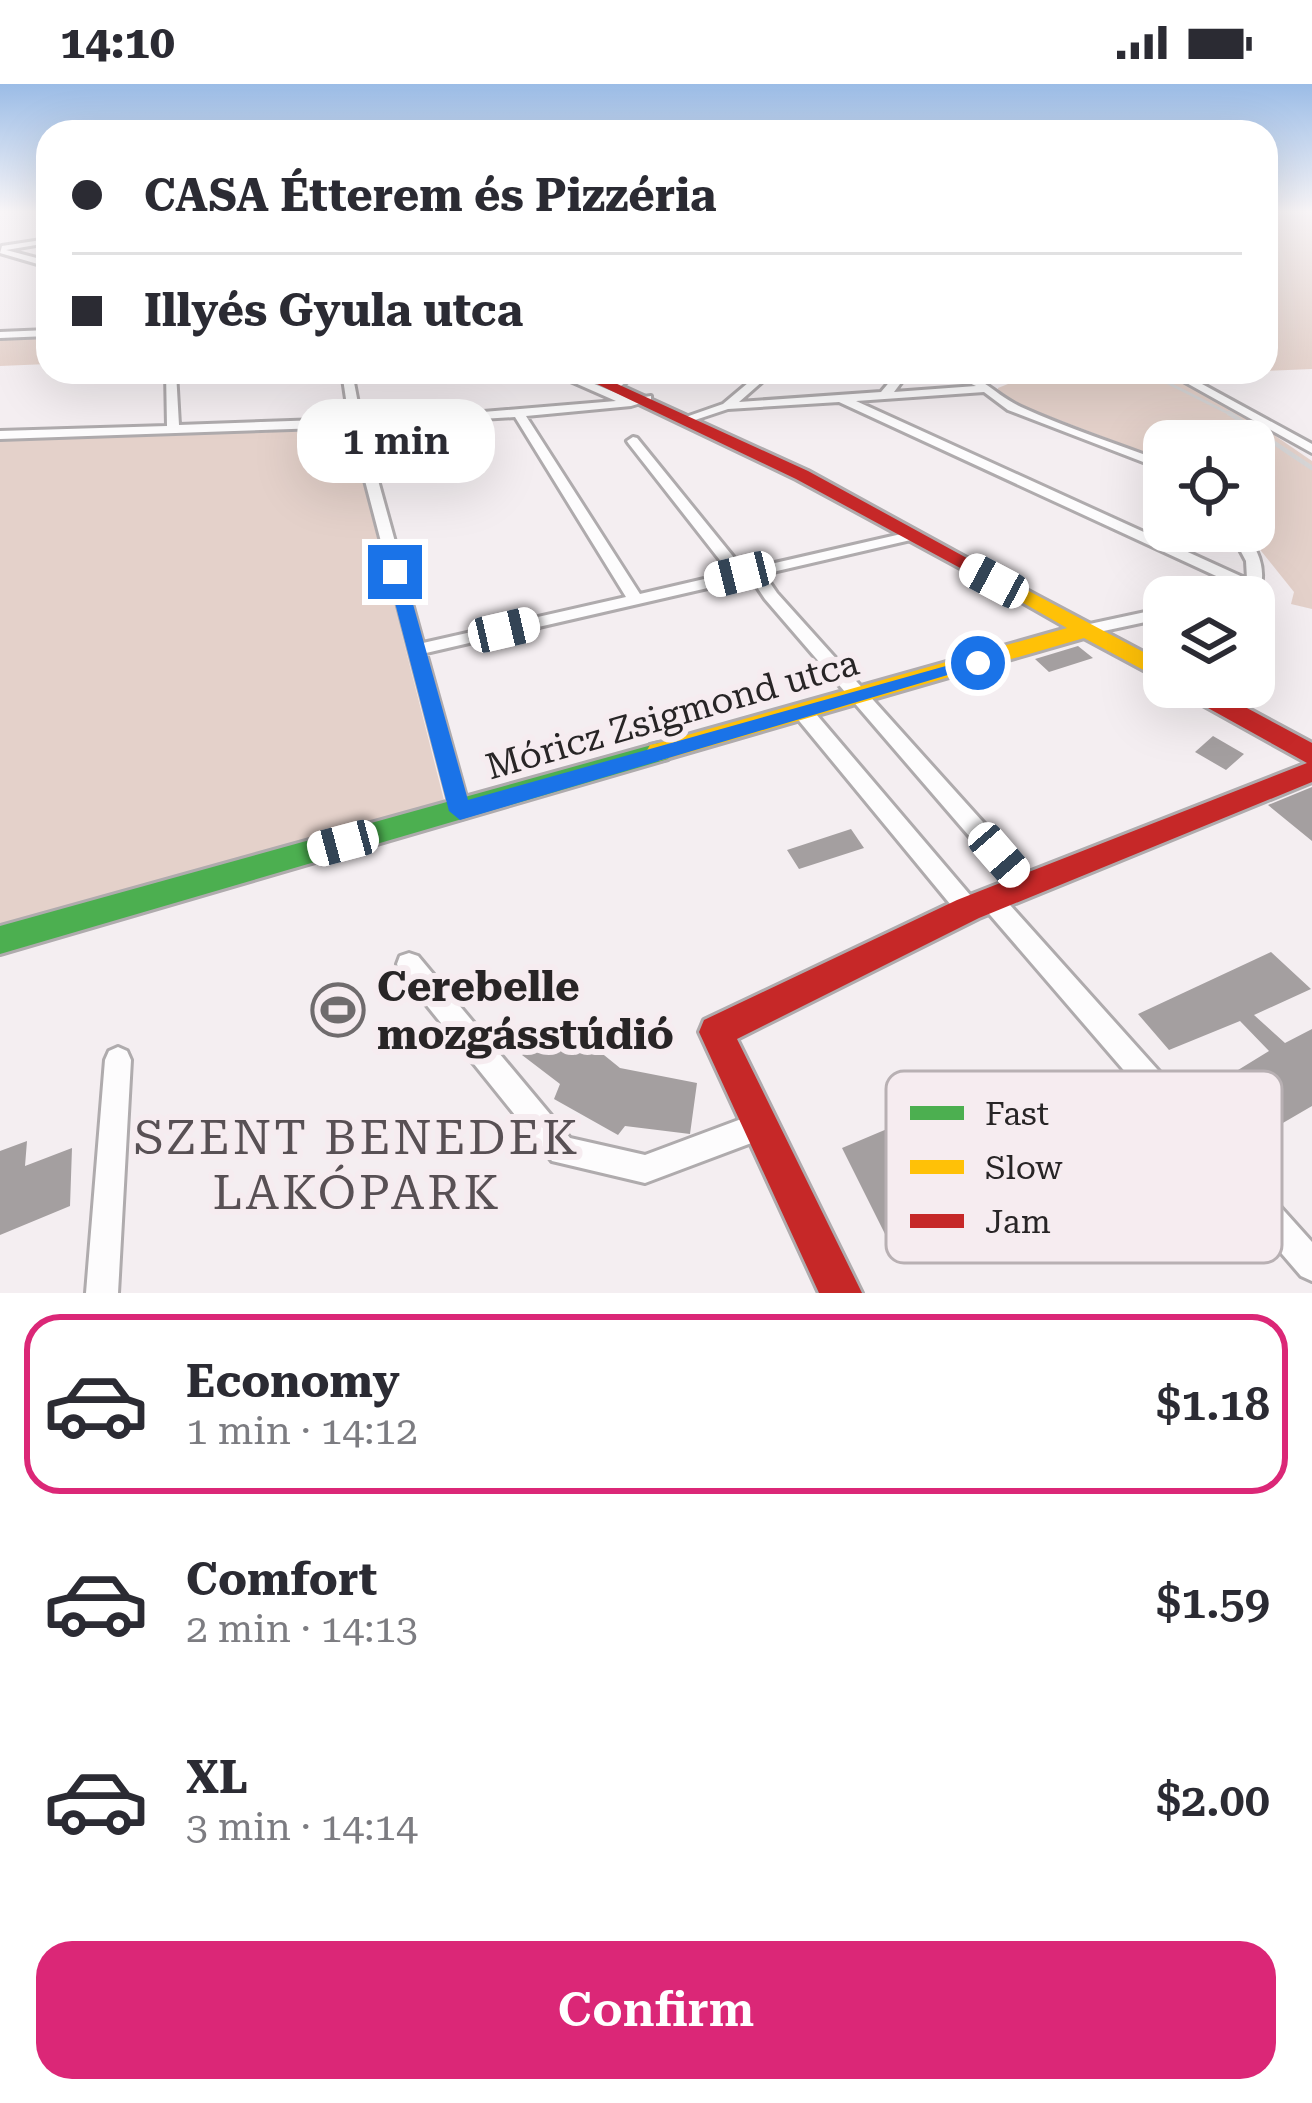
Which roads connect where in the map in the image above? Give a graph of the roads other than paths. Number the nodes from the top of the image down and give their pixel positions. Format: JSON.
{"nodes":[{"id":1,"x":36,"y":333,"type":"edge"},
{"id":2,"x":0,"y":334,"type":"edge"},
{"id":3,"x":171,"y":384,"type":"edge"},
{"id":4,"x":349,"y":384,"type":"edge"},
{"id":5,"x":754,"y":384,"type":"edge"},
{"id":6,"x":894,"y":384,"type":"edge"},
{"id":7,"x":975,"y":384,"type":"edge"},
{"id":8,"x":1194,"y":384,"type":"edge"},
{"id":9,"x":985,"y":389,"type":"junction"},
{"id":10,"x":632,"y":390,"type":"edge"},
{"id":11,"x":885,"y":395,"type":"junction"},
{"id":12,"x":840,"y":398,"type":"junction"},
{"id":13,"x":727,"y":406,"type":"junction"},
{"id":14,"x":520,"y":415,"type":"junction"},
{"id":15,"x":689,"y":418,"type":"junction"},
{"id":16,"x":356,"y":424,"type":"junction"},
{"id":17,"x":173,"y":430,"type":"junction"},
{"id":18,"x":0,"y":435,"type":"edge"},
{"id":19,"x":633,"y":441,"type":"dead end"},
{"id":20,"x":1312,"y":449,"type":"edge"},
{"id":21,"x":1143,"y":458,"type":"edge"},
{"id":22,"x":910,"y":536,"type":"junction"},
{"id":23,"x":747,"y":572,"type":"junction"},
{"id":24,"x":1229,"y":576,"type":"edge"},
{"id":25,"x":635,"y":599,"type":"junction"},
{"id":26,"x":1143,"y":618,"type":"edge"},
{"id":27,"x":1085,"y":630,"type":"junction"},
{"id":28,"x":416,"y":650,"type":"junction"},
{"id":29,"x":1143,"y":662,"type":"edge"},
{"id":30,"x":862,"y":697,"type":"junction"},
{"id":31,"x":1227,"y":708,"type":"edge"},
{"id":32,"x":803,"y":712,"type":"junction"},
{"id":33,"x":1312,"y":755,"type":"edge"},
{"id":34,"x":1312,"y":771,"type":"edge"},
{"id":35,"x":460,"y":811,"type":"junction"},
{"id":36,"x":1027,"y":887,"type":"junction"},
{"id":37,"x":980,"y":906,"type":"junction"},
{"id":38,"x":0,"y":940,"type":"edge"},
{"id":39,"x":409,"y":964,"type":"dead end"},
{"id":40,"x":118,"y":1060,"type":"dead end"},
{"id":41,"x":1133,"y":1071,"type":"edge"},
{"id":42,"x":760,"y":1126,"type":"junction"},
{"id":43,"x":1282,"y":1233,"type":"edge"},
{"id":44,"x":1312,"y":1265,"type":"edge"},
{"id":45,"x":102,"y":1293,"type":"edge"},
{"id":46,"x":841,"y":1293,"type":"edge"}],
"edges":[{"from":1,"to":2,"type":"street"},
{"from":3,"to":17,"type":"street"},
{"from":4,"to":16,"type":"street"},
{"from":5,"to":13,"type":"street"},
{"from":6,"to":11,"type":"street"},
{"from":7,"to":9,"type":"street"},
{"from":8,"to":20,"type":"street"},
{"from":9,"to":11,"type":"street"},
{"from":9,"to":21,"type":"street"},
{"from":10,"to":14,"type":"street"},
{"from":10,"to":15,"type":"street"},
{"from":11,"to":12,"type":"street"},
{"from":12,"to":13,"type":"street"},
{"from":12,"to":24,"type":"street"},
{"from":13,"to":15,"type":"street"},
{"from":14,"to":16,"type":"street"},
{"from":14,"to":25,"type":"street"},
{"from":15,"to":22,"type":"street"},
{"from":16,"to":17,"type":"street"},
{"from":16,"to":28,"type":"street"},
{"from":17,"to":18,"type":"street"},
{"from":19,"to":23,"type":"street"},
{"from":22,"to":23,"type":"street"},
{"from":22,"to":27,"type":"street"},
{"from":23,"to":25,"type":"street"},
{"from":23,"to":30,"type":"street"},
{"from":25,"to":28,"type":"street"},
{"from":26,"to":27,"type":"street"},
{"from":27,"to":29,"type":"street"},
{"from":27,"to":30,"type":"street","name":"Móricz Zsigmond utca"},
{"from":28,"to":35,"type":"street"},
{"from":30,"to":32,"type":"street","name":"Móricz Zsigmond utca"},
{"from":30,"to":36,"type":"street"},
{"from":31,"to":33,"type":"street"},
{"from":32,"to":35,"type":"street","name":"Móricz Zsigmond utca"},
{"from":32,"to":37,"type":"street"},
{"from":34,"to":36,"type":"street"},
{"from":35,"to":38,"type":"street","name":"Móricz Zsigmond utca"},
{"from":36,"to":37,"type":"street"},
{"from":37,"to":41,"type":"street"},
{"from":37,"to":42,"type":"street"},
{"from":39,"to":42,"type":"street"},
{"from":40,"to":45,"type":"street"},
{"from":42,"to":46,"type":"street"},
{"from":43,"to":44,"type":"street"}]}
